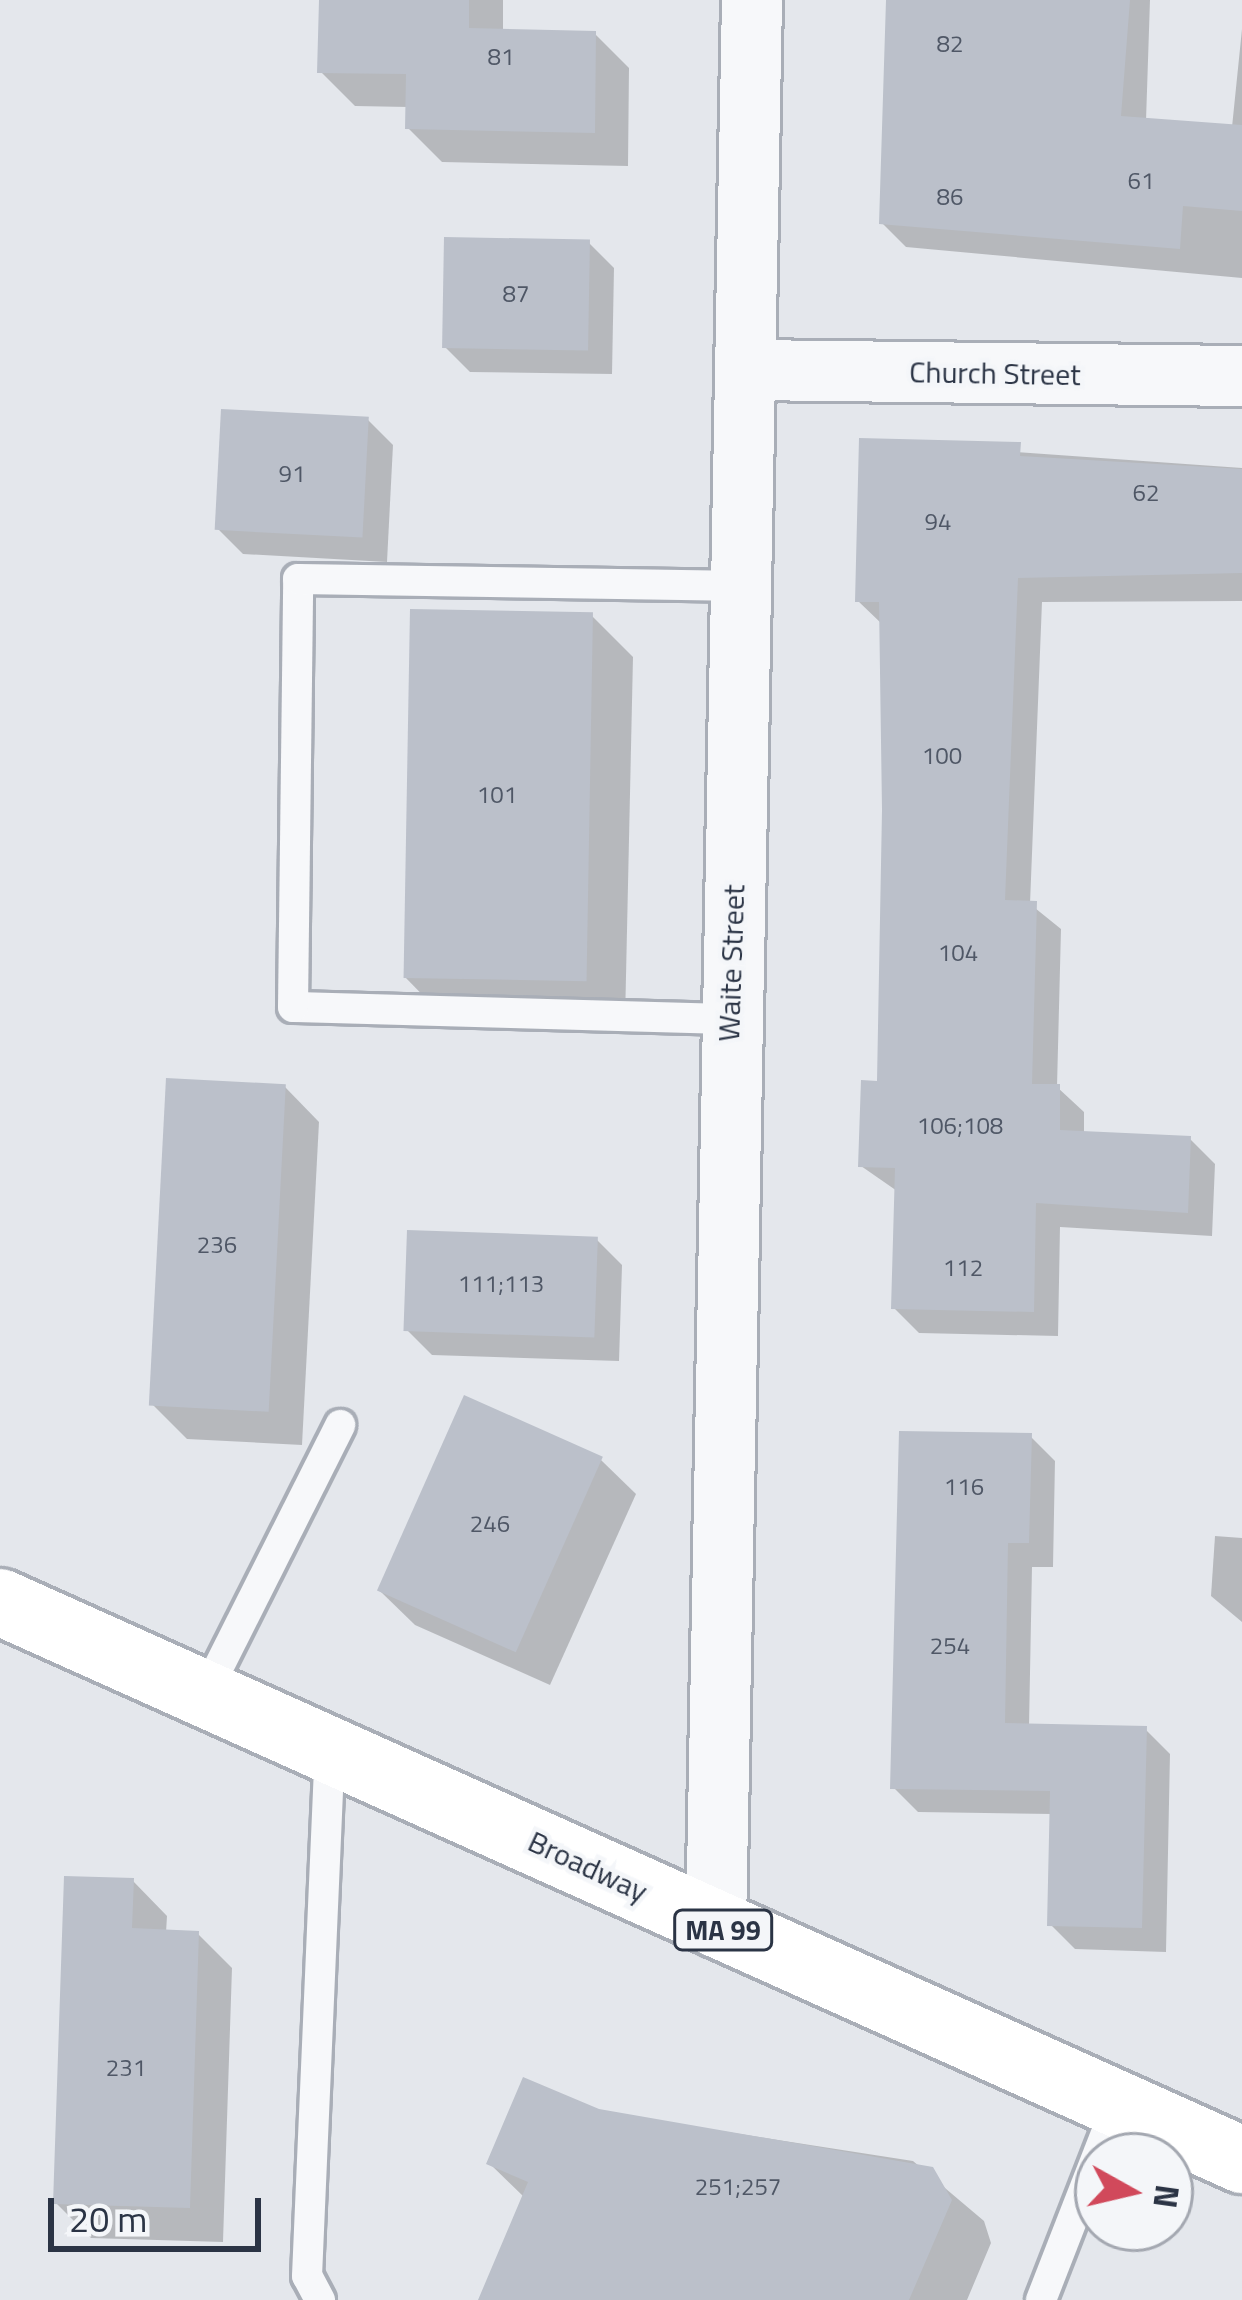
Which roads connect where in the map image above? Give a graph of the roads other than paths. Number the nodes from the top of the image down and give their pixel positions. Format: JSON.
{"nodes":[{"id":1,"x":752,"y":0,"type":"edge"},
{"id":2,"x":748,"y":370,"type":"junction"},
{"id":3,"x":1242,"y":376,"type":"edge"},
{"id":4,"x":746,"y":586,"type":"junction"},
{"id":5,"x":729,"y":1019,"type":"junction"},
{"id":6,"x":340,"y":1426,"type":"dead end"},
{"id":7,"x":0,"y":1602,"type":"edge"},
{"id":8,"x":206,"y":1692,"type":"junction"},
{"id":9,"x":330,"y":1744,"type":"junction"},
{"id":10,"x":716,"y":1927,"type":"junction"},
{"id":11,"x":1117,"y":2105,"type":"junction"},
{"id":12,"x":1242,"y":2160,"type":"edge"},
{"id":13,"x":320,"y":2300,"type":"edge"},
{"id":14,"x":1041,"y":2300,"type":"edge"}],
"edges":[{"from":1,"to":2,"type":"street","name":"Waite Street"},
{"from":2,"to":3,"type":"street","name":"Church Street"},
{"from":2,"to":4,"type":"street","name":"Waite Street"},
{"from":4,"to":5,"type":"street","name":"Waite Street"},
{"from":4,"to":5,"type":"lane"},
{"from":5,"to":10,"type":"street","name":"Waite Street"},
{"from":6,"to":8,"type":"lane"},
{"from":7,"to":8,"type":"main road","name":"Broadway","number":"MA 99"},
{"from":8,"to":9,"type":"main road","name":"Broadway","number":"MA 99"},
{"from":9,"to":10,"type":"main road","name":"Broadway","number":"MA 99"},
{"from":9,"to":13,"type":"lane"},
{"from":10,"to":11,"type":"main road","name":"Broadway","number":"MA 99"},
{"from":11,"to":12,"type":"main road","name":"Broadway","number":"MA 99"},
{"from":11,"to":14,"type":"lane"}]}
